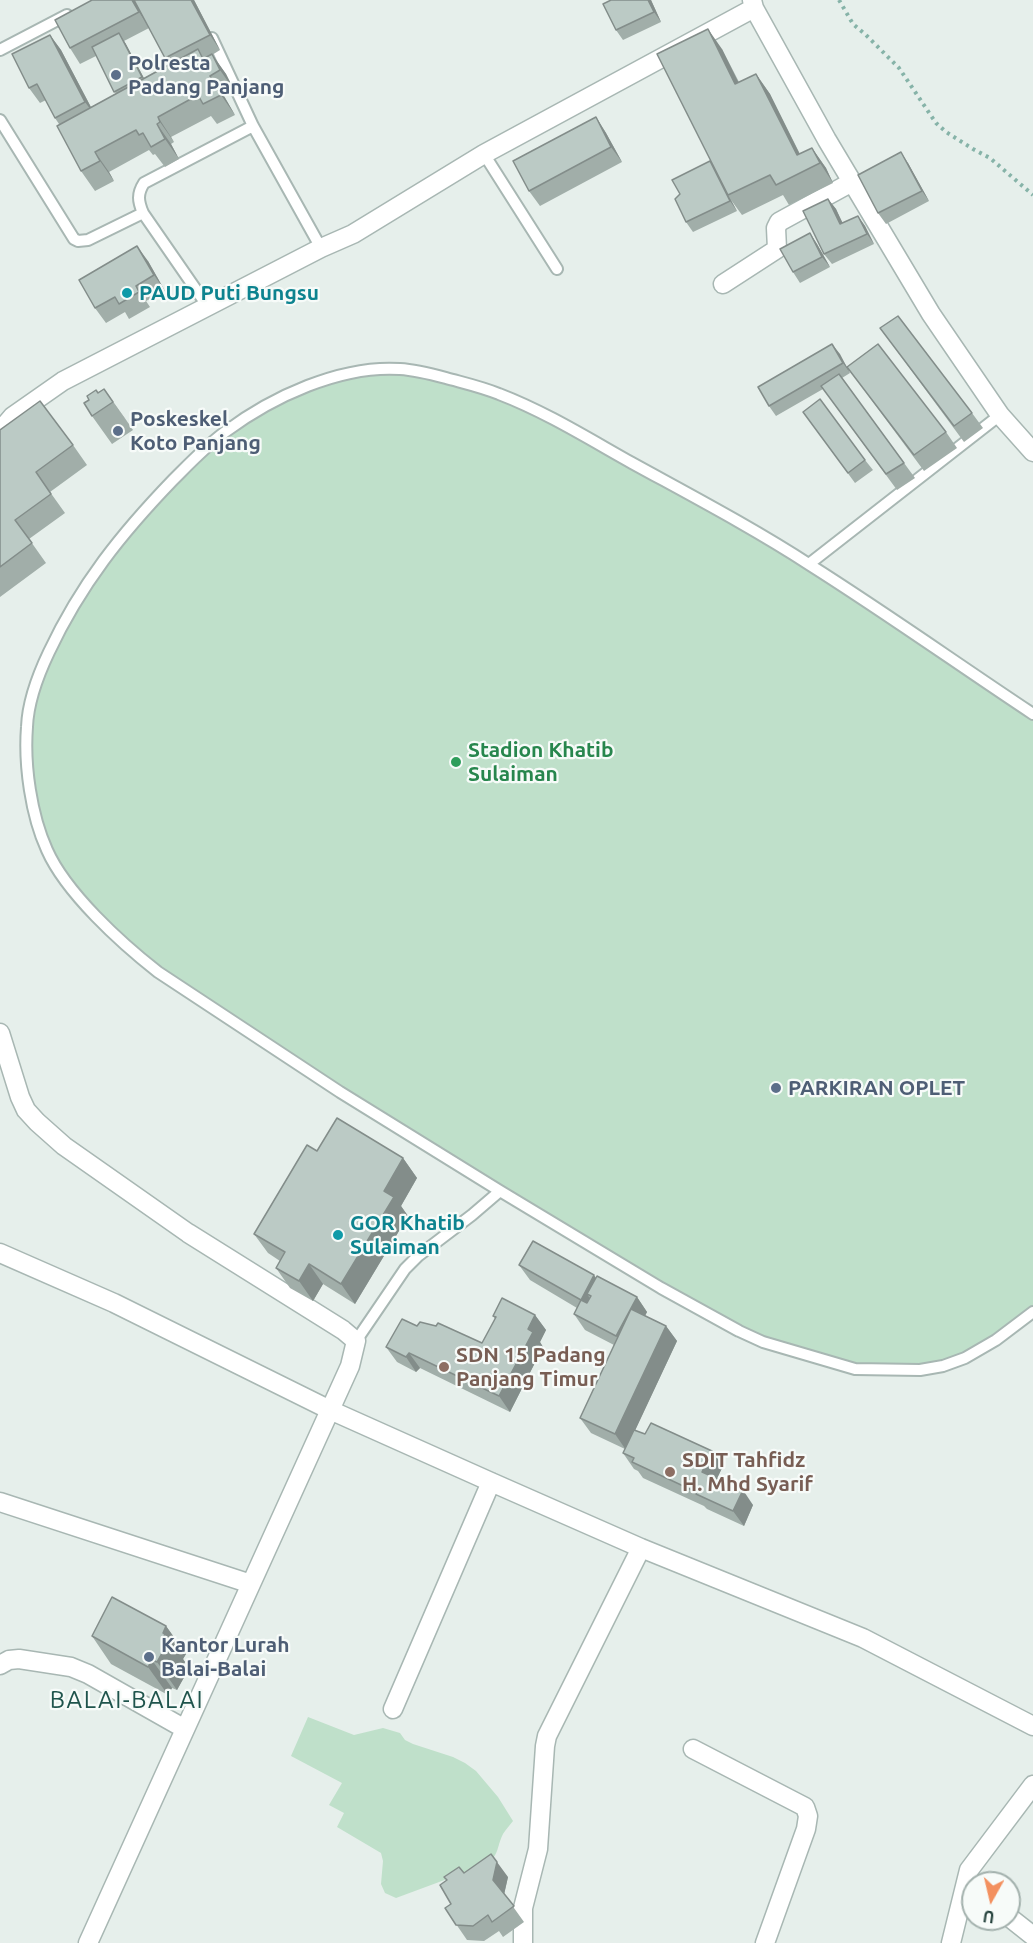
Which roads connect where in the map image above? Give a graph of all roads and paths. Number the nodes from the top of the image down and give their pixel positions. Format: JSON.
{"nodes":[{"id":1,"x":839,"y":0,"type":"edge"},
{"id":2,"x":753,"y":4,"type":"edge"},
{"id":3,"x":77,"y":10,"type":"edge"},
{"id":4,"x":209,"y":31,"type":"edge"},
{"id":5,"x":0,"y":50,"type":"edge"},
{"id":6,"x":0,"y":120,"type":"edge"},
{"id":7,"x":253,"y":126,"type":"junction"},
{"id":8,"x":484,"y":154,"type":"junction"},
{"id":9,"x":852,"y":182,"type":"junction"},
{"id":10,"x":1033,"y":195,"type":"edge"},
{"id":11,"x":143,"y":213,"type":"junction"},
{"id":12,"x":321,"y":248,"type":"junction"},
{"id":13,"x":557,"y":268,"type":"dead end"},
{"id":14,"x":723,"y":284,"type":"dead end"},
{"id":15,"x":208,"y":307,"type":"junction"},
{"id":16,"x":1000,"y":415,"type":"junction"},
{"id":17,"x":0,"y":431,"type":"edge"},
{"id":18,"x":1033,"y":452,"type":"edge"},
{"id":19,"x":809,"y":564,"type":"junction"},
{"id":20,"x":1033,"y":714,"type":"edge"},
{"id":21,"x":0,"y":1033,"type":"edge"},
{"id":22,"x":500,"y":1191,"type":"junction"},
{"id":23,"x":0,"y":1253,"type":"edge"},
{"id":24,"x":1033,"y":1312,"type":"edge"},
{"id":25,"x":356,"y":1341,"type":"junction"},
{"id":26,"x":330,"y":1410,"type":"junction"},
{"id":27,"x":491,"y":1482,"type":"junction"},
{"id":28,"x":0,"y":1502,"type":"edge"},
{"id":29,"x":641,"y":1548,"type":"junction"},
{"id":30,"x":251,"y":1584,"type":"junction"},
{"id":31,"x":0,"y":1665,"type":"edge"},
{"id":32,"x":393,"y":1709,"type":"dead end"},
{"id":33,"x":1033,"y":1726,"type":"edge"},
{"id":34,"x":185,"y":1729,"type":"junction"},
{"id":35,"x":693,"y":1749,"type":"dead end"},
{"id":36,"x":1033,"y":1785,"type":"edge"},
{"id":37,"x":969,"y":1871,"type":"edge"},
{"id":38,"x":961,"y":1913,"type":"edge"},
{"id":39,"x":1021,"y":1926,"type":"edge"},
{"id":40,"x":1033,"y":1936,"type":"edge"},
{"id":41,"x":88,"y":1943,"type":"edge"},
{"id":42,"x":523,"y":1943,"type":"edge"},
{"id":43,"x":765,"y":1943,"type":"edge"},
{"id":44,"x":951,"y":1943,"type":"edge"}],
"edges":[{"from":1,"to":10,"type":"path"},
{"from":2,"to":8,"type":"street"},
{"from":2,"to":9,"type":"street"},
{"from":3,"to":5,"type":"lane"},
{"from":4,"to":7,"type":"lane"},
{"from":6,"to":11,"type":"lane"},
{"from":7,"to":11,"type":"lane"},
{"from":7,"to":12,"type":"lane"},
{"from":8,"to":12,"type":"street"},
{"from":8,"to":13,"type":"lane"},
{"from":9,"to":14,"type":"street"},
{"from":9,"to":16,"type":"street"},
{"from":11,"to":15,"type":"lane"},
{"from":12,"to":15,"type":"street"},
{"from":15,"to":17,"type":"street"},
{"from":16,"to":18,"type":"street"},
{"from":16,"to":19,"type":"lane"},
{"from":19,"to":20,"type":"lane"},
{"from":19,"to":22,"type":"lane"},
{"from":21,"to":25,"type":"street"},
{"from":22,"to":24,"type":"lane"},
{"from":22,"to":25,"type":"lane"},
{"from":23,"to":26,"type":"street"},
{"from":25,"to":26,"type":"street"},
{"from":26,"to":27,"type":"street"},
{"from":26,"to":30,"type":"street"},
{"from":27,"to":29,"type":"street"},
{"from":27,"to":32,"type":"street"},
{"from":28,"to":30,"type":"street"},
{"from":29,"to":33,"type":"street"},
{"from":29,"to":42,"type":"street"},
{"from":30,"to":34,"type":"street"},
{"from":31,"to":34,"type":"street"},
{"from":34,"to":41,"type":"street"},
{"from":35,"to":43,"type":"street"},
{"from":36,"to":37,"type":"street"},
{"from":38,"to":44,"type":"street"},
{"from":39,"to":40,"type":"street"}]}
